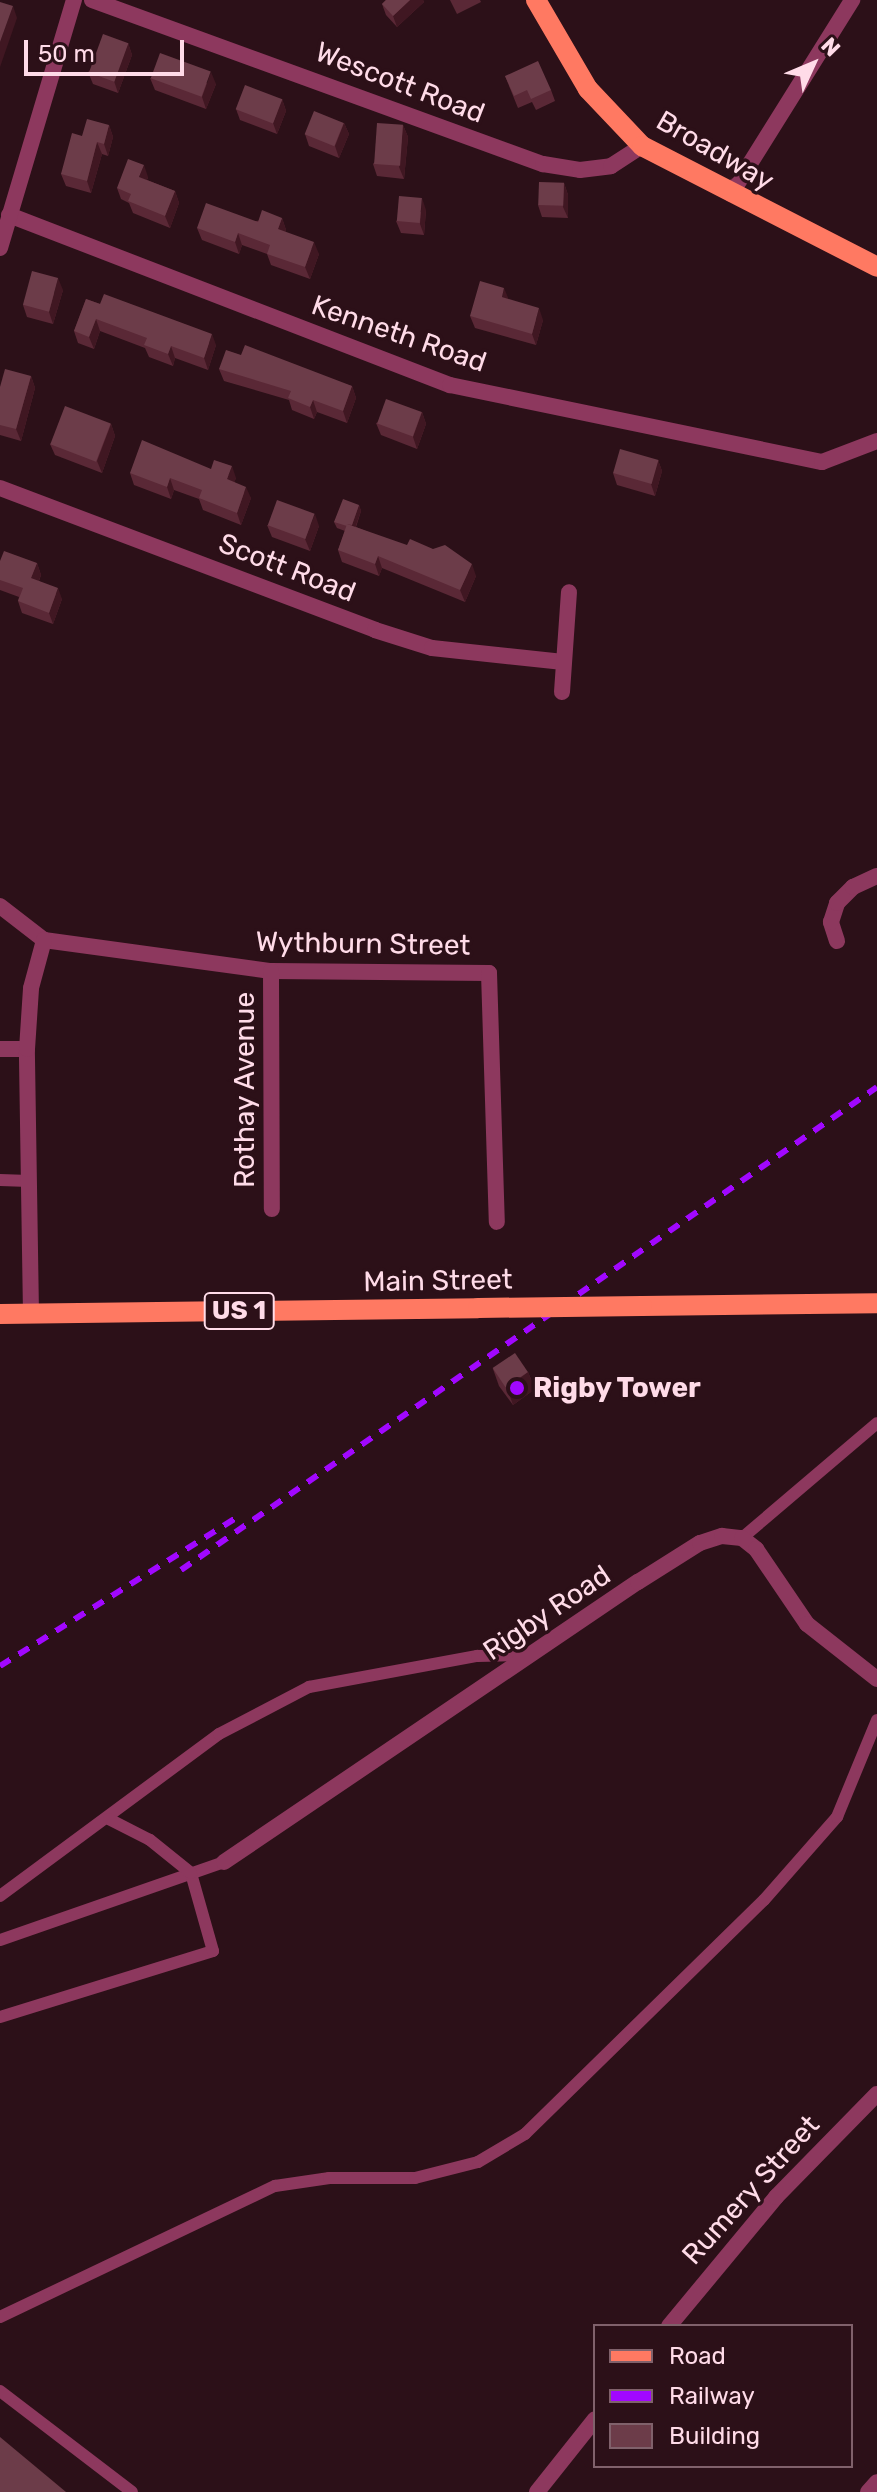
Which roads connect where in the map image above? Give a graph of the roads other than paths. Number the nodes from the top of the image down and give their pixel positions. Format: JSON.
{"nodes":[{"id":1,"x":74,"y":0,"type":"edge"},
{"id":2,"x":92,"y":0,"type":"edge"},
{"id":3,"x":536,"y":0,"type":"edge"},
{"id":4,"x":852,"y":0,"type":"edge"},
{"id":5,"x":642,"y":146,"type":"junction"},
{"id":6,"x":731,"y":194,"type":"junction"},
{"id":7,"x":9,"y":215,"type":"junction"},
{"id":8,"x":0,"y":248,"type":"edge"},
{"id":9,"x":877,"y":267,"type":"edge"},
{"id":10,"x":877,"y":441,"type":"edge"},
{"id":11,"x":0,"y":488,"type":"edge"},
{"id":12,"x":569,"y":592,"type":"dead end"},
{"id":13,"x":563,"y":662,"type":"junction"},
{"id":14,"x":562,"y":692,"type":"dead end"},
{"id":15,"x":877,"y":876,"type":"edge"},
{"id":16,"x":0,"y":906,"type":"edge"},
{"id":17,"x":44,"y":940,"type":"junction"},
{"id":18,"x":837,"y":941,"type":"dead end"},
{"id":19,"x":271,"y":971,"type":"junction"},
{"id":20,"x":0,"y":1049,"type":"edge"},
{"id":21,"x":27,"y":1049,"type":"junction"},
{"id":22,"x":0,"y":1180,"type":"edge"},
{"id":23,"x":29,"y":1181,"type":"junction"},
{"id":24,"x":272,"y":1209,"type":"dead end"},
{"id":25,"x":497,"y":1222,"type":"dead end"},
{"id":26,"x":877,"y":1303,"type":"edge"},
{"id":27,"x":0,"y":1314,"type":"edge"},
{"id":28,"x":31,"y":1314,"type":"junction"},
{"id":29,"x":877,"y":1423,"type":"edge"},
{"id":30,"x":742,"y":1538,"type":"junction"},
{"id":31,"x":535,"y":1655,"type":"junction"},
{"id":32,"x":877,"y":1679,"type":"edge"},
{"id":33,"x":877,"y":1720,"type":"edge"},
{"id":34,"x":109,"y":1819,"type":"junction"},
{"id":35,"x":224,"y":1862,"type":"joint"},
{"id":36,"x":191,"y":1873,"type":"junction"},
{"id":37,"x":0,"y":1896,"type":"edge"},
{"id":38,"x":0,"y":1940,"type":"edge"},
{"id":39,"x":0,"y":2017,"type":"edge"},
{"id":40,"x":877,"y":2094,"type":"edge"},
{"id":41,"x":0,"y":2317,"type":"edge"},
{"id":42,"x":671,"y":2324,"type":"edge"},
{"id":43,"x":0,"y":2391,"type":"edge"},
{"id":44,"x":593,"y":2422,"type":"edge"},
{"id":45,"x":877,"y":2482,"type":"edge"},
{"id":46,"x":132,"y":2492,"type":"edge"},
{"id":47,"x":537,"y":2492,"type":"edge"},
{"id":48,"x":868,"y":2492,"type":"edge"}],
"edges":[{"from":1,"to":7,"type":"street"},
{"from":2,"to":5,"type":"street","name":"Wescott Road"},
{"from":3,"to":5,"type":"main road","name":"Broadway"},
{"from":4,"to":6,"type":"street"},
{"from":5,"to":6,"type":"main road","name":"Broadway"},
{"from":6,"to":9,"type":"main road","name":"Broadway"},
{"from":7,"to":8,"type":"street"},
{"from":7,"to":10,"type":"street","name":"Kenneth Road"},
{"from":11,"to":13,"type":"street","name":"Scott Road"},
{"from":12,"to":13,"type":"street"},
{"from":13,"to":14,"type":"street"},
{"from":15,"to":18,"type":"street"},
{"from":16,"to":17,"type":"street","name":"Wythburn Street"},
{"from":17,"to":19,"type":"street","name":"Wythburn Street"},
{"from":17,"to":21,"type":"street"},
{"from":19,"to":24,"type":"street","name":"Rothay Avenue"},
{"from":19,"to":25,"type":"street","name":"Wythburn Street"},
{"from":20,"to":21,"type":"street"},
{"from":21,"to":23,"type":"street"},
{"from":22,"to":23,"type":"lane"},
{"from":23,"to":28,"type":"street"},
{"from":26,"to":28,"type":"main road","name":"Main Street","number":"US 1","bridge":true},
{"from":27,"to":28,"type":"main road","name":"Main Street","number":"US 1"},
{"from":29,"to":30,"type":"lane"},
{"from":30,"to":31,"type":"street","name":"Rigby Road"},
{"from":30,"to":32,"type":"street"},
{"from":31,"to":34,"type":"lane"},
{"from":31,"to":35,"type":"street","name":"Rigby Road"},
{"from":33,"to":41,"type":"lane"},
{"from":34,"to":36,"type":"lane"},
{"from":34,"to":37,"type":"lane"},
{"from":35,"to":36,"type":"lane"},
{"from":36,"to":38,"type":"lane"},
{"from":36,"to":39,"type":"lane"},
{"from":40,"to":42,"type":"street","name":"Rumery Street"},
{"from":43,"to":46,"type":"lane"},
{"from":44,"to":47,"type":"street"},
{"from":45,"to":48,"type":"street"}]}
